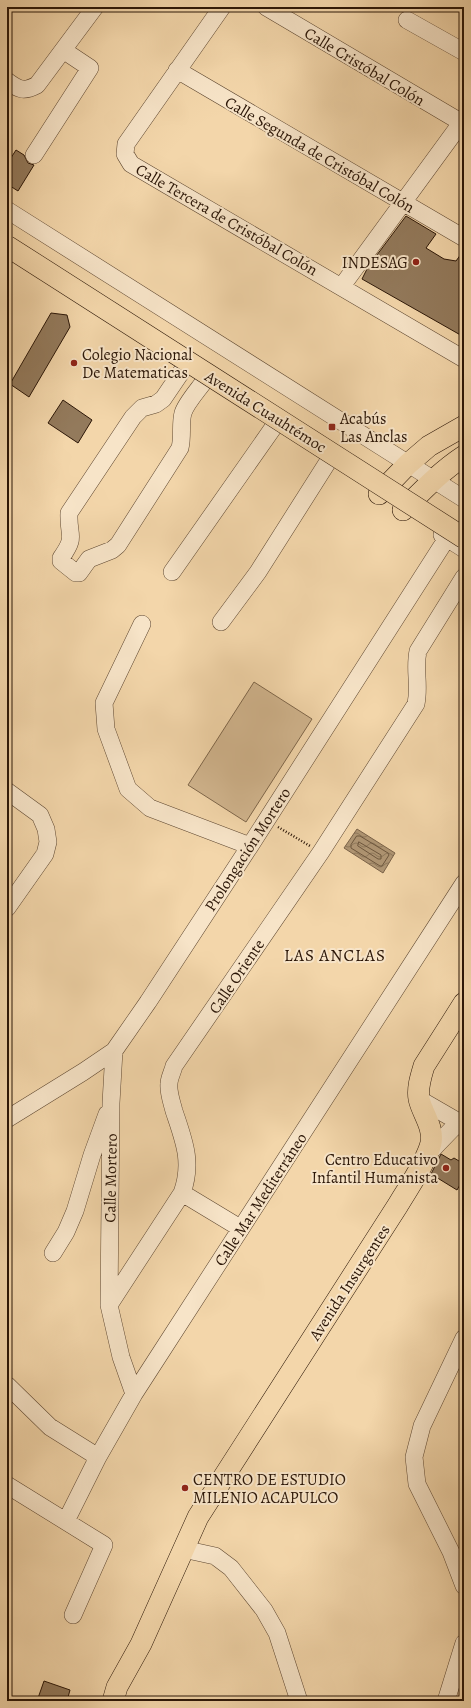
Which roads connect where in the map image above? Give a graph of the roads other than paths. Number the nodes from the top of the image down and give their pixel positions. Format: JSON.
{"nodes":[{"id":1,"x":222,"y":7,"type":"edge"},
{"id":2,"x":266,"y":7,"type":"edge"},
{"id":3,"x":90,"y":9,"type":"edge"},
{"id":4,"x":407,"y":20,"type":"dead end"},
{"id":5,"x":63,"y":50,"type":"junction"},
{"id":6,"x":464,"y":52,"type":"edge"},
{"id":7,"x":177,"y":70,"type":"junction"},
{"id":8,"x":7,"y":81,"type":"edge"},
{"id":9,"x":463,"y":122,"type":"edge"},
{"id":10,"x":34,"y":155,"type":"dead end"},
{"id":11,"x":402,"y":203,"type":"junction"},
{"id":12,"x":7,"y":210,"type":"edge"},
{"id":13,"x":7,"y":230,"type":"edge"},
{"id":14,"x":464,"y":238,"type":"edge"},
{"id":15,"x":7,"y":246,"type":"edge"},
{"id":16,"x":7,"y":257,"type":"edge"},
{"id":17,"x":342,"y":286,"type":"junction"},
{"id":18,"x":464,"y":359,"type":"edge"},
{"id":19,"x":184,"y":368,"type":"junction"},
{"id":20,"x":205,"y":380,"type":"junction"},
{"id":21,"x":275,"y":425,"type":"junction"},
{"id":22,"x":464,"y":426,"type":"edge"},
{"id":23,"x":464,"y":456,"type":"edge"},
{"id":24,"x":329,"y":460,"type":"junction"},
{"id":25,"x":408,"y":464,"type":"junction"},
{"id":26,"x":434,"y":480,"type":"junction"},
{"id":27,"x":379,"y":494,"type":"junction"},
{"id":28,"x":464,"y":499,"type":"edge"},
{"id":29,"x":403,"y":510,"type":"junction"},
{"id":30,"x":464,"y":521,"type":"edge"},
{"id":31,"x":456,"y":538,"type":"edge"},
{"id":32,"x":464,"y":549,"type":"edge"},
{"id":33,"x":172,"y":572,"type":"dead end"},
{"id":34,"x":464,"y":577,"type":"edge"},
{"id":35,"x":221,"y":622,"type":"dead end"},
{"id":36,"x":142,"y":624,"type":"dead end"},
{"id":37,"x":7,"y":791,"type":"edge"},
{"id":38,"x":250,"y":846,"type":"junction"},
{"id":39,"x":464,"y":883,"type":"edge"},
{"id":40,"x":7,"y":908,"type":"edge"},
{"id":41,"x":464,"y":1004,"type":"edge"},
{"id":42,"x":114,"y":1051,"type":"junction"},
{"id":43,"x":419,"y":1099,"type":"junction"},
{"id":44,"x":111,"y":1103,"type":"junction"},
{"id":45,"x":7,"y":1119,"type":"edge"},
{"id":46,"x":462,"y":1124,"type":"edge"},
{"id":47,"x":426,"y":1156,"type":"junction"},
{"id":48,"x":182,"y":1193,"type":"junction"},
{"id":49,"x":240,"y":1228,"type":"junction"},
{"id":50,"x":53,"y":1253,"type":"dead end"},
{"id":51,"x":109,"y":1305,"type":"junction"},
{"id":52,"x":464,"y":1338,"type":"edge"},
{"id":53,"x":7,"y":1385,"type":"edge"},
{"id":54,"x":134,"y":1394,"type":"junction"},
{"id":55,"x":98,"y":1457,"type":"junction"},
{"id":56,"x":7,"y":1485,"type":"edge"},
{"id":57,"x":66,"y":1521,"type":"junction"},
{"id":58,"x":183,"y":1549,"type":"junction"},
{"id":59,"x":464,"y":1586,"type":"edge"},
{"id":60,"x":73,"y":1615,"type":"dead end"},
{"id":61,"x":464,"y":1643,"type":"edge"},
{"id":62,"x":113,"y":1701,"type":"edge"},
{"id":63,"x":299,"y":1701,"type":"edge"},
{"id":64,"x":446,"y":1701,"type":"edge"}],
"edges":[{"from":1,"to":7,"type":"street","name":"Calle Tercera de Cristóbal Colón"},
{"from":2,"to":9,"type":"street","name":"Calle Cristóbal Colón"},
{"from":3,"to":5,"type":"street"},
{"from":4,"to":6,"type":"street"},
{"from":5,"to":8,"type":"street"},
{"from":5,"to":10,"type":"street"},
{"from":7,"to":11,"type":"street","name":"Calle Segunda de Cristóbal Colón"},
{"from":7,"to":17,"type":"street","name":"Calle Tercera de Cristóbal Colón"},
{"from":9,"to":11,"type":"street"},
{"from":11,"to":14,"type":"street","name":"Calle Segunda de Cristóbal Colón"},
{"from":11,"to":17,"type":"street"},
{"from":12,"to":25,"type":"street"},
{"from":13,"to":30,"type":"main road","name":"Avenida Cuauhtémoc"},
{"from":15,"to":31,"type":"main road","name":"Avenida Cuauhtémoc","bridge":true},
{"from":16,"to":19,"type":"street"},
{"from":17,"to":18,"type":"street","name":"Calle Tercera de Cristóbal Colón"},
{"from":19,"to":20,"type":"street"},
{"from":19,"to":20,"type":"street"},
{"from":20,"to":21,"type":"street"},
{"from":21,"to":24,"type":"street"},
{"from":21,"to":33,"type":"street"},
{"from":22,"to":25,"type":"main road"},
{"from":23,"to":26,"type":"main road"},
{"from":24,"to":27,"type":"street"},
{"from":24,"to":35,"type":"street"},
{"from":25,"to":26,"type":"street"},
{"from":25,"to":27,"type":"main road"},
{"from":26,"to":28,"type":"street"},
{"from":26,"to":29,"type":"main road"},
{"from":27,"to":29,"type":"street"},
{"from":29,"to":31,"type":"street"},
{"from":31,"to":32,"type":"street"},
{"from":31,"to":38,"type":"street","name":"Prolongación Mortero"},
{"from":34,"to":48,"type":"street","name":"Calle Oriente"},
{"from":36,"to":38,"type":"street"},
{"from":37,"to":40,"type":"street"},
{"from":38,"to":42,"type":"street","name":"Prolongación Mortero"},
{"from":39,"to":49,"type":"street","name":"Calle Mar Mediterráneo"},
{"from":41,"to":43,"type":"main road","name":"Avenida Insurgentes"},
{"from":42,"to":44,"type":"street","name":"Calle Mortero"},
{"from":42,"to":45,"type":"street","name":"Prolongación Mortero"},
{"from":43,"to":46,"type":"street"},
{"from":43,"to":47,"type":"main road","name":"Avenida Insurgentes"},
{"from":44,"to":50,"type":"street"},
{"from":44,"to":51,"type":"street","name":"Calle Mortero"},
{"from":46,"to":47,"type":"street"},
{"from":47,"to":58,"type":"main road","name":"Avenida Insurgentes"},
{"from":48,"to":49,"type":"street"},
{"from":48,"to":51,"type":"street","name":"Calle Oriente"},
{"from":49,"to":54,"type":"street","name":"Calle Mar Mediterráneo"},
{"from":51,"to":54,"type":"street"},
{"from":52,"to":59,"type":"street"},
{"from":53,"to":55,"type":"street"},
{"from":54,"to":55,"type":"street","name":"Calle Mar Mediterráneo"},
{"from":55,"to":57,"type":"street","name":"Calle Mar Mediterráneo"},
{"from":56,"to":57,"type":"street"},
{"from":57,"to":60,"type":"street"},
{"from":58,"to":62,"type":"main road","name":"Avenida Insurgentes"},
{"from":58,"to":63,"type":"street"},
{"from":61,"to":64,"type":"street"}]}
